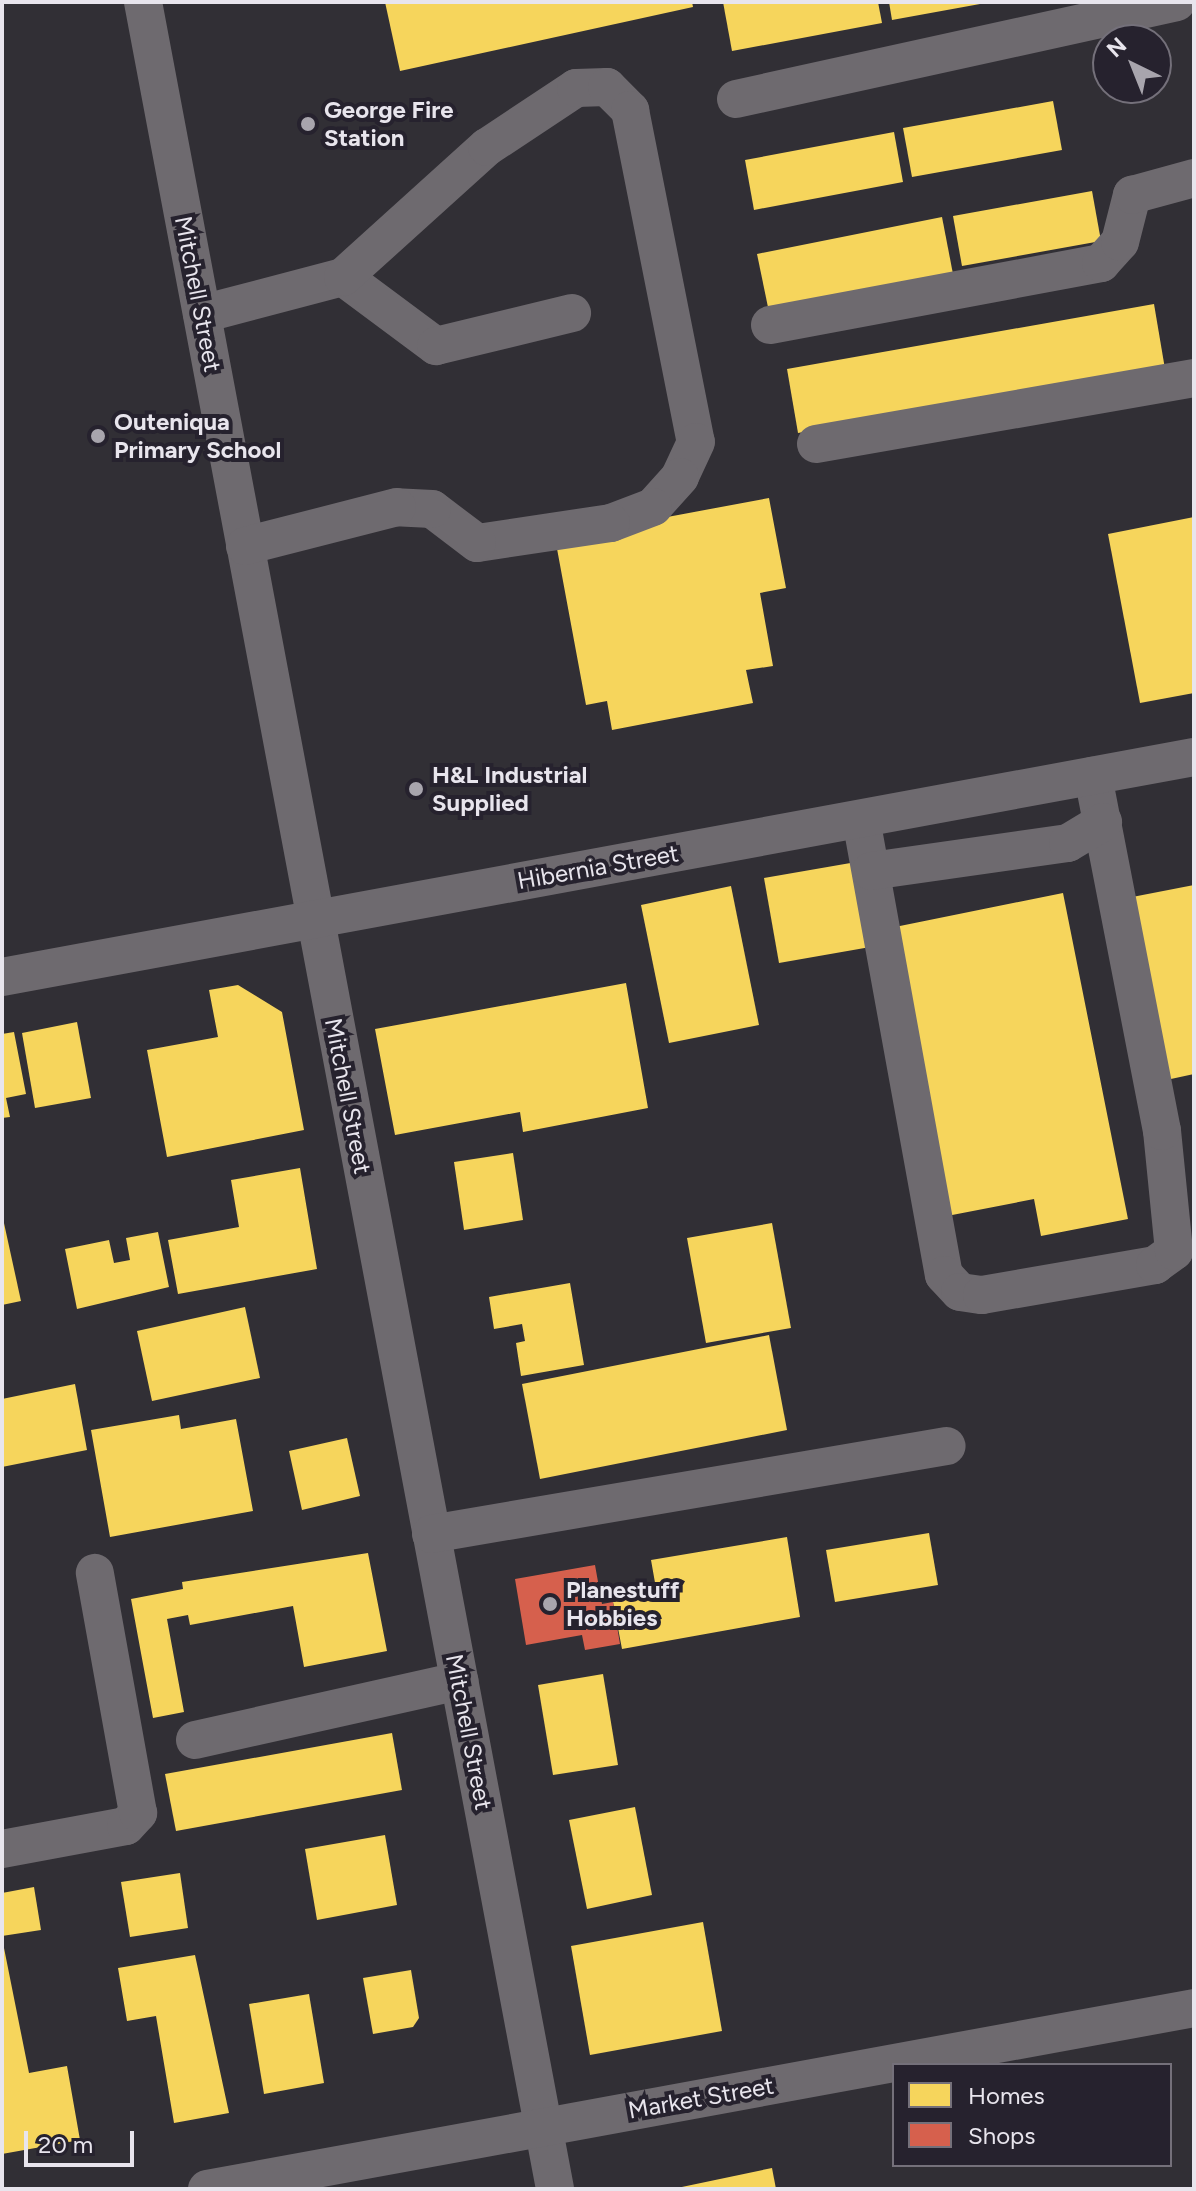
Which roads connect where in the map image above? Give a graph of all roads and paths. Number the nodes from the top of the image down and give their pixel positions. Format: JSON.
{"nodes":[{"id":1,"x":143,"y":2,"type":"edge"},
{"id":2,"x":1176,"y":2,"type":"edge"},
{"id":3,"x":1088,"y":11,"type":"edge"},
{"id":4,"x":736,"y":99,"type":"dead end"},
{"id":5,"x":1194,"y":178,"type":"edge"},
{"id":6,"x":343,"y":277,"type":"junction"},
{"id":7,"x":572,"y":313,"type":"dead end"},
{"id":8,"x":202,"y":314,"type":"junction"},
{"id":9,"x":770,"y":325,"type":"dead end"},
{"id":10,"x":1194,"y":378,"type":"edge"},
{"id":11,"x":816,"y":444,"type":"dead end"},
{"id":12,"x":245,"y":546,"type":"junction"},
{"id":13,"x":1194,"y":757,"type":"edge"},
{"id":14,"x":1093,"y":776,"type":"junction"},
{"id":15,"x":861,"y":819,"type":"junction"},
{"id":16,"x":1103,"y":822,"type":"junction"},
{"id":17,"x":871,"y":871,"type":"junction"},
{"id":18,"x":315,"y":918,"type":"junction"},
{"id":19,"x":2,"y":977,"type":"edge"},
{"id":20,"x":947,"y":1446,"type":"dead end"},
{"id":21,"x":431,"y":1534,"type":"junction"},
{"id":22,"x":95,"y":1573,"type":"dead end"},
{"id":23,"x":459,"y":1681,"type":"junction"},
{"id":24,"x":195,"y":1740,"type":"dead end"},
{"id":25,"x":2,"y":1849,"type":"edge"},
{"id":26,"x":1194,"y":2008,"type":"edge"},
{"id":27,"x":543,"y":2126,"type":"junction"},
{"id":28,"x":207,"y":2189,"type":"edge"},
{"id":29,"x":555,"y":2189,"type":"edge"}],
"edges":[{"from":1,"to":8,"type":"street","name":"Mitchell Street"},
{"from":2,"to":3,"type":"street"},
{"from":3,"to":4,"type":"street"},
{"from":5,"to":9,"type":"street"},
{"from":6,"to":7,"type":"street"},
{"from":6,"to":8,"type":"street"},
{"from":6,"to":12,"type":"street"},
{"from":8,"to":12,"type":"street","name":"Mitchell Street"},
{"from":10,"to":11,"type":"street"},
{"from":12,"to":18,"type":"street","name":"Mitchell Street"},
{"from":13,"to":14,"type":"street","name":"Hibernia Street"},
{"from":14,"to":15,"type":"street","name":"Hibernia Street"},
{"from":14,"to":16,"type":"street"},
{"from":15,"to":17,"type":"street"},
{"from":15,"to":18,"type":"street","name":"Hibernia Street"},
{"from":16,"to":17,"type":"street"},
{"from":16,"to":17,"type":"street"},
{"from":18,"to":19,"type":"street","name":"Hibernia Street"},
{"from":18,"to":21,"type":"street","name":"Mitchell Street"},
{"from":20,"to":21,"type":"street"},
{"from":21,"to":23,"type":"street","name":"Mitchell Street"},
{"from":22,"to":25,"type":"street"},
{"from":23,"to":24,"type":"street"},
{"from":23,"to":27,"type":"street","name":"Mitchell Street"},
{"from":26,"to":27,"type":"street","name":"Market Street"},
{"from":27,"to":28,"type":"street","name":"Market Street"},
{"from":27,"to":29,"type":"street","name":"Mitchell Street"}]}
